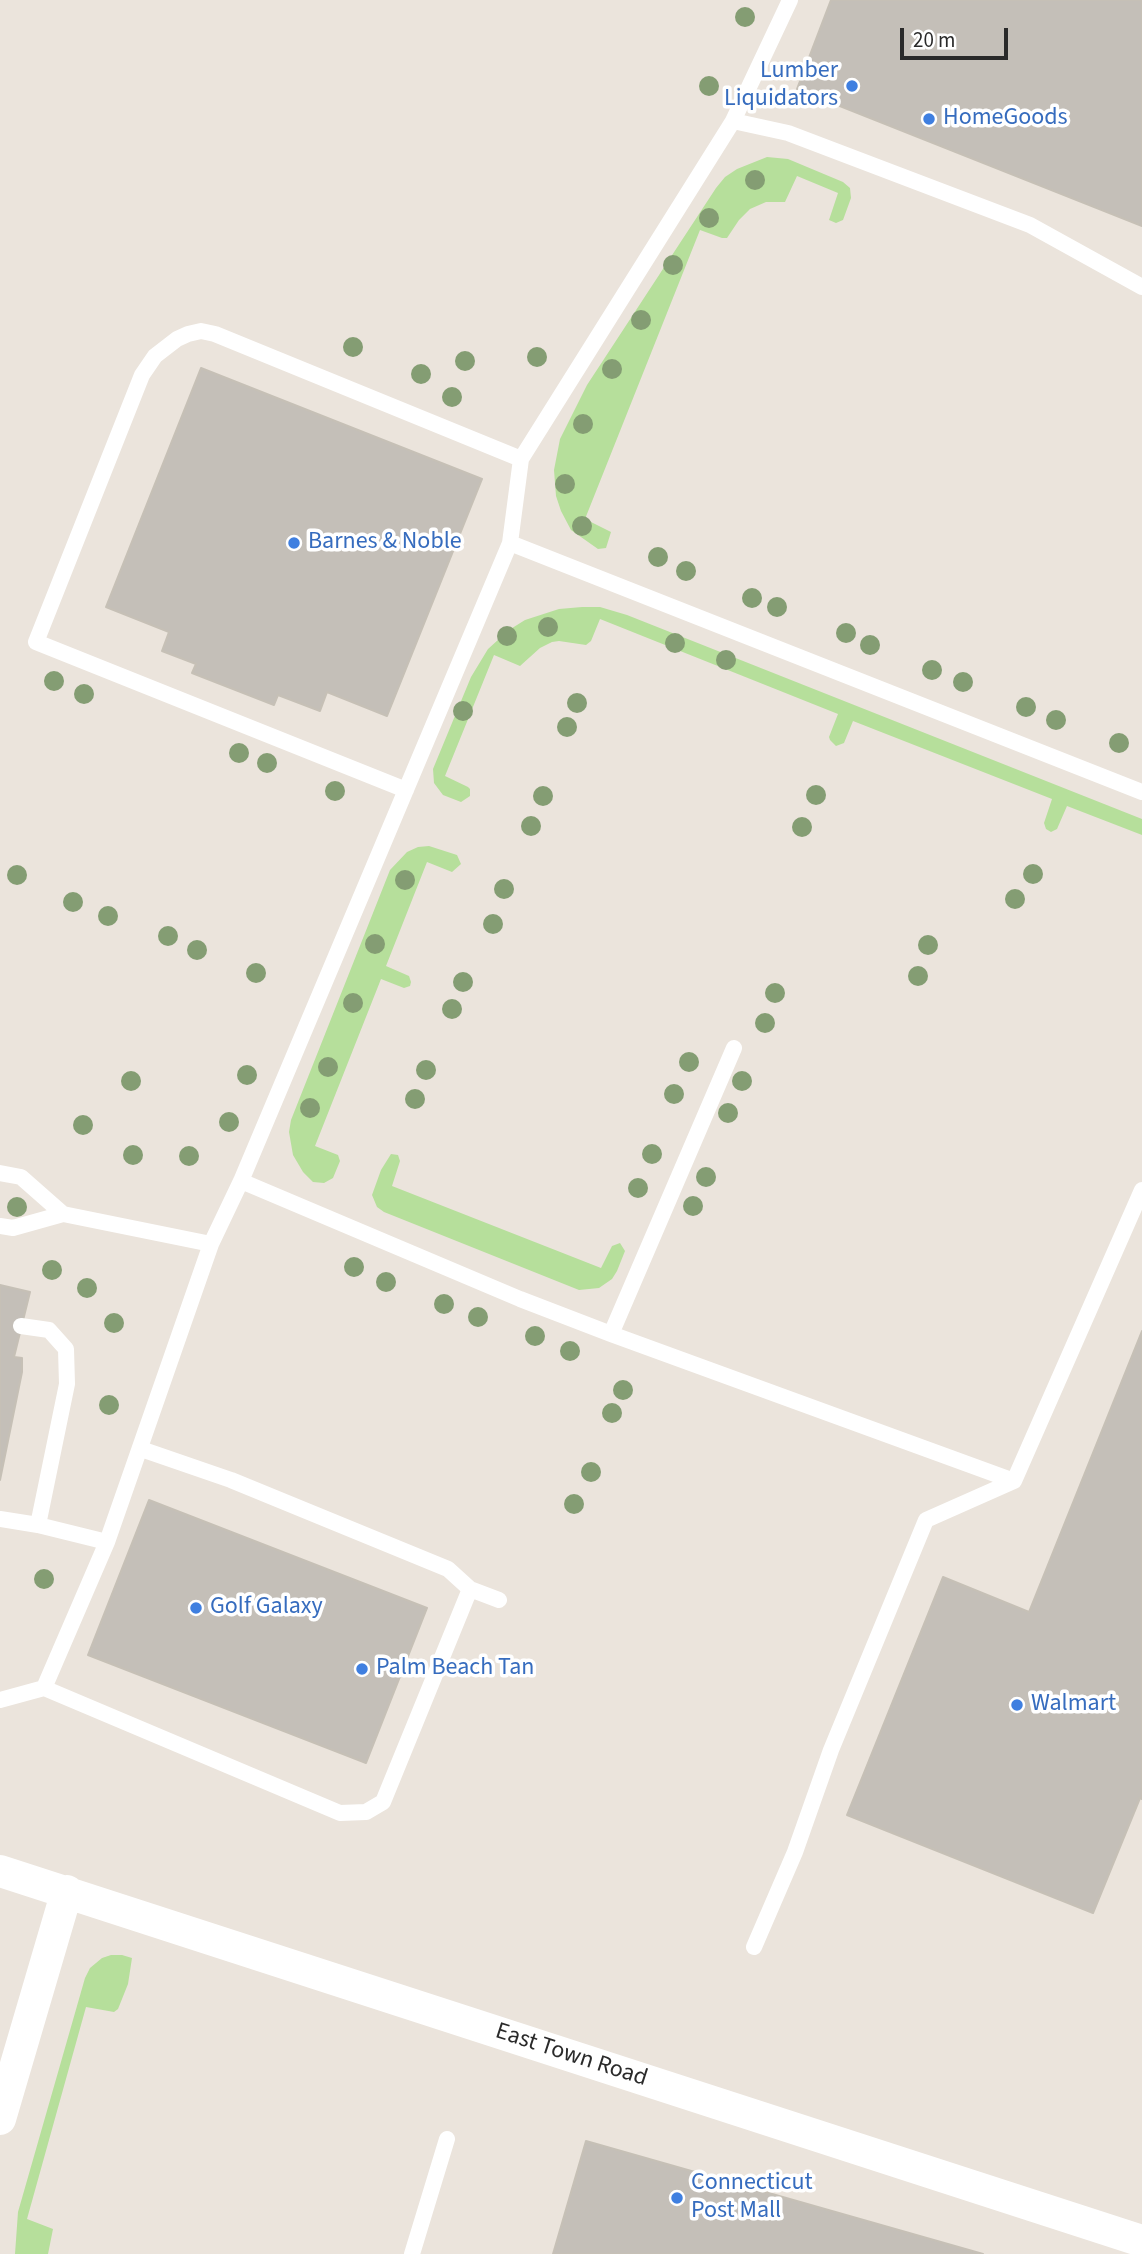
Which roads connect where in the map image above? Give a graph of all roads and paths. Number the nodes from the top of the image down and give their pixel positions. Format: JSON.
{"nodes":[{"id":1,"x":790,"y":0,"type":"edge"},
{"id":2,"x":733,"y":121,"type":"junction"},
{"id":3,"x":1142,"y":286,"type":"edge"},
{"id":4,"x":522,"y":460,"type":"junction"},
{"id":5,"x":510,"y":543,"type":"junction"},
{"id":6,"x":407,"y":790,"type":"junction"},
{"id":7,"x":1142,"y":792,"type":"edge"},
{"id":8,"x":734,"y":1048,"type":"dead end"},
{"id":9,"x":0,"y":1173,"type":"edge"},
{"id":10,"x":241,"y":1181,"type":"junction"},
{"id":11,"x":1142,"y":1190,"type":"edge"},
{"id":12,"x":63,"y":1214,"type":"junction"},
{"id":13,"x":0,"y":1226,"type":"edge"},
{"id":14,"x":211,"y":1244,"type":"junction"},
{"id":15,"x":21,"y":1326,"type":"dead end"},
{"id":16,"x":611,"y":1334,"type":"junction"},
{"id":17,"x":141,"y":1448,"type":"junction"},
{"id":18,"x":1014,"y":1481,"type":"junction"},
{"id":19,"x":0,"y":1519,"type":"edge"},
{"id":20,"x":38,"y":1525,"type":"junction"},
{"id":21,"x":107,"y":1542,"type":"junction"},
{"id":22,"x":470,"y":1589,"type":"junction"},
{"id":23,"x":499,"y":1600,"type":"dead end"},
{"id":24,"x":44,"y":1688,"type":"junction"},
{"id":25,"x":1,"y":1700,"type":"edge"},
{"id":26,"x":0,"y":1871,"type":"edge"},
{"id":27,"x":67,"y":1891,"type":"junction"},
{"id":28,"x":754,"y":1947,"type":"dead end"},
{"id":29,"x":0,"y":2119,"type":"edge"},
{"id":30,"x":447,"y":2139,"type":"dead end"},
{"id":31,"x":1142,"y":2241,"type":"edge"},
{"id":32,"x":412,"y":2254,"type":"edge"}],
"edges":[{"from":1,"to":2,"type":"lane"},
{"from":2,"to":3,"type":"lane"},
{"from":2,"to":4,"type":"lane"},
{"from":4,"to":5,"type":"lane"},
{"from":4,"to":6,"type":"lane"},
{"from":5,"to":6,"type":"lane"},
{"from":5,"to":7,"type":"lane"},
{"from":6,"to":10,"type":"lane"},
{"from":8,"to":16,"type":"lane"},
{"from":9,"to":12,"type":"lane"},
{"from":10,"to":14,"type":"lane"},
{"from":10,"to":16,"type":"lane"},
{"from":11,"to":18,"type":"lane"},
{"from":12,"to":13,"type":"lane"},
{"from":12,"to":14,"type":"lane"},
{"from":14,"to":17,"type":"lane"},
{"from":15,"to":20,"type":"lane"},
{"from":16,"to":18,"type":"lane"},
{"from":17,"to":21,"type":"lane"},
{"from":17,"to":22,"type":"lane"},
{"from":18,"to":28,"type":"lane"},
{"from":19,"to":20,"type":"lane"},
{"from":20,"to":21,"type":"lane"},
{"from":21,"to":24,"type":"lane"},
{"from":22,"to":23,"type":"lane"},
{"from":22,"to":24,"type":"lane"},
{"from":24,"to":25,"type":"lane"},
{"from":26,"to":27,"type":"street","name":"East Town Road"},
{"from":27,"to":29,"type":"street"},
{"from":27,"to":31,"type":"street","name":"East Town Road"},
{"from":30,"to":32,"type":"lane"}]}
